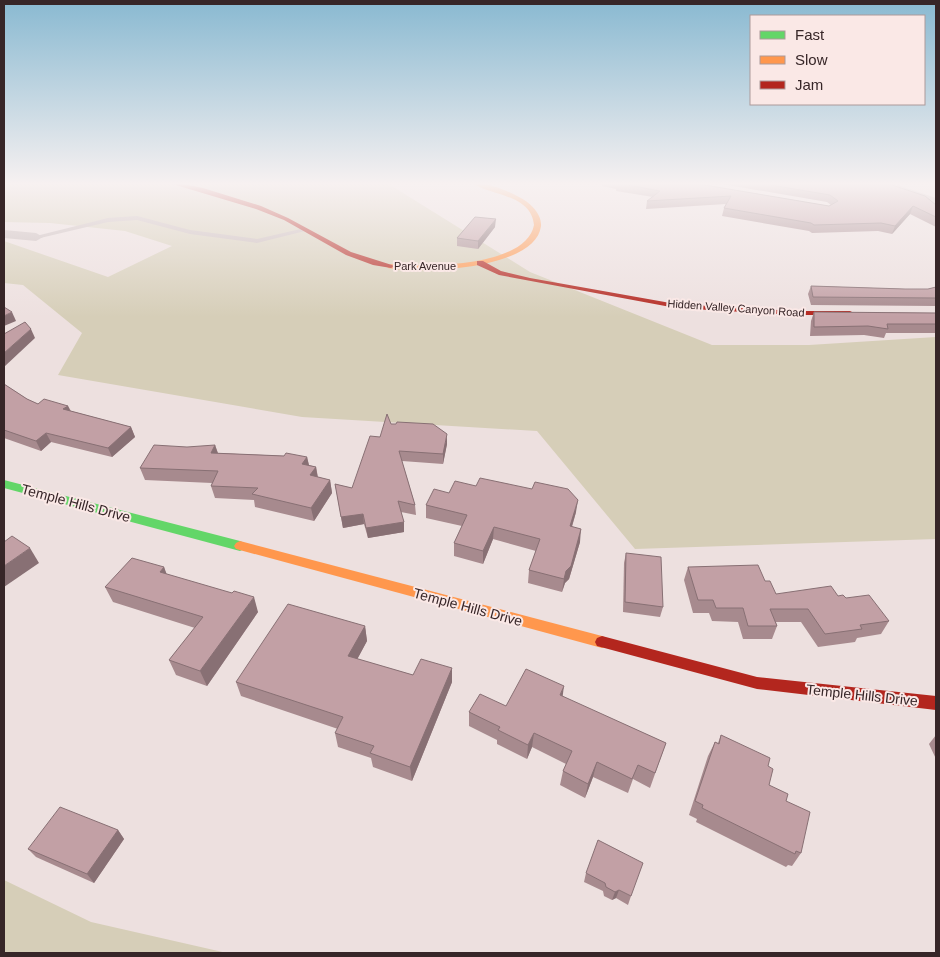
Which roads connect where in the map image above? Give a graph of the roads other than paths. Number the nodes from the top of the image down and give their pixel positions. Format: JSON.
{"nodes":[{"id":1,"x":76,"y":228,"type":"edge"},
{"id":2,"x":174,"y":228,"type":"edge"},
{"id":3,"x":301,"y":228,"type":"edge"},
{"id":4,"x":539,"y":228,"type":"edge"},
{"id":5,"x":305,"y":230,"type":"junction"},
{"id":6,"x":4,"y":234,"type":"edge"},
{"id":7,"x":36,"y":237,"type":"joint"},
{"id":8,"x":480,"y":263,"type":"junction"},
{"id":9,"x":863,"y":313,"type":"edge"},
{"id":10,"x":4,"y":484,"type":"edge"},
{"id":11,"x":936,"y":703,"type":"edge"}],
"edges":[{"from":1,"to":7,"type":"lane"},
{"from":2,"to":5,"type":"lane"},
{"from":3,"to":5,"type":"street","name":"Park Avenue"},
{"from":4,"to":8,"type":"street","name":"Park Avenue"},
{"from":5,"to":8,"type":"street","name":"Park Avenue"},
{"from":6,"to":7,"type":"street"},
{"from":8,"to":9,"type":"street","name":"Hidden Valley Canyon Road"},
{"from":10,"to":11,"type":"street","name":"Temple Hills Drive"}]}
